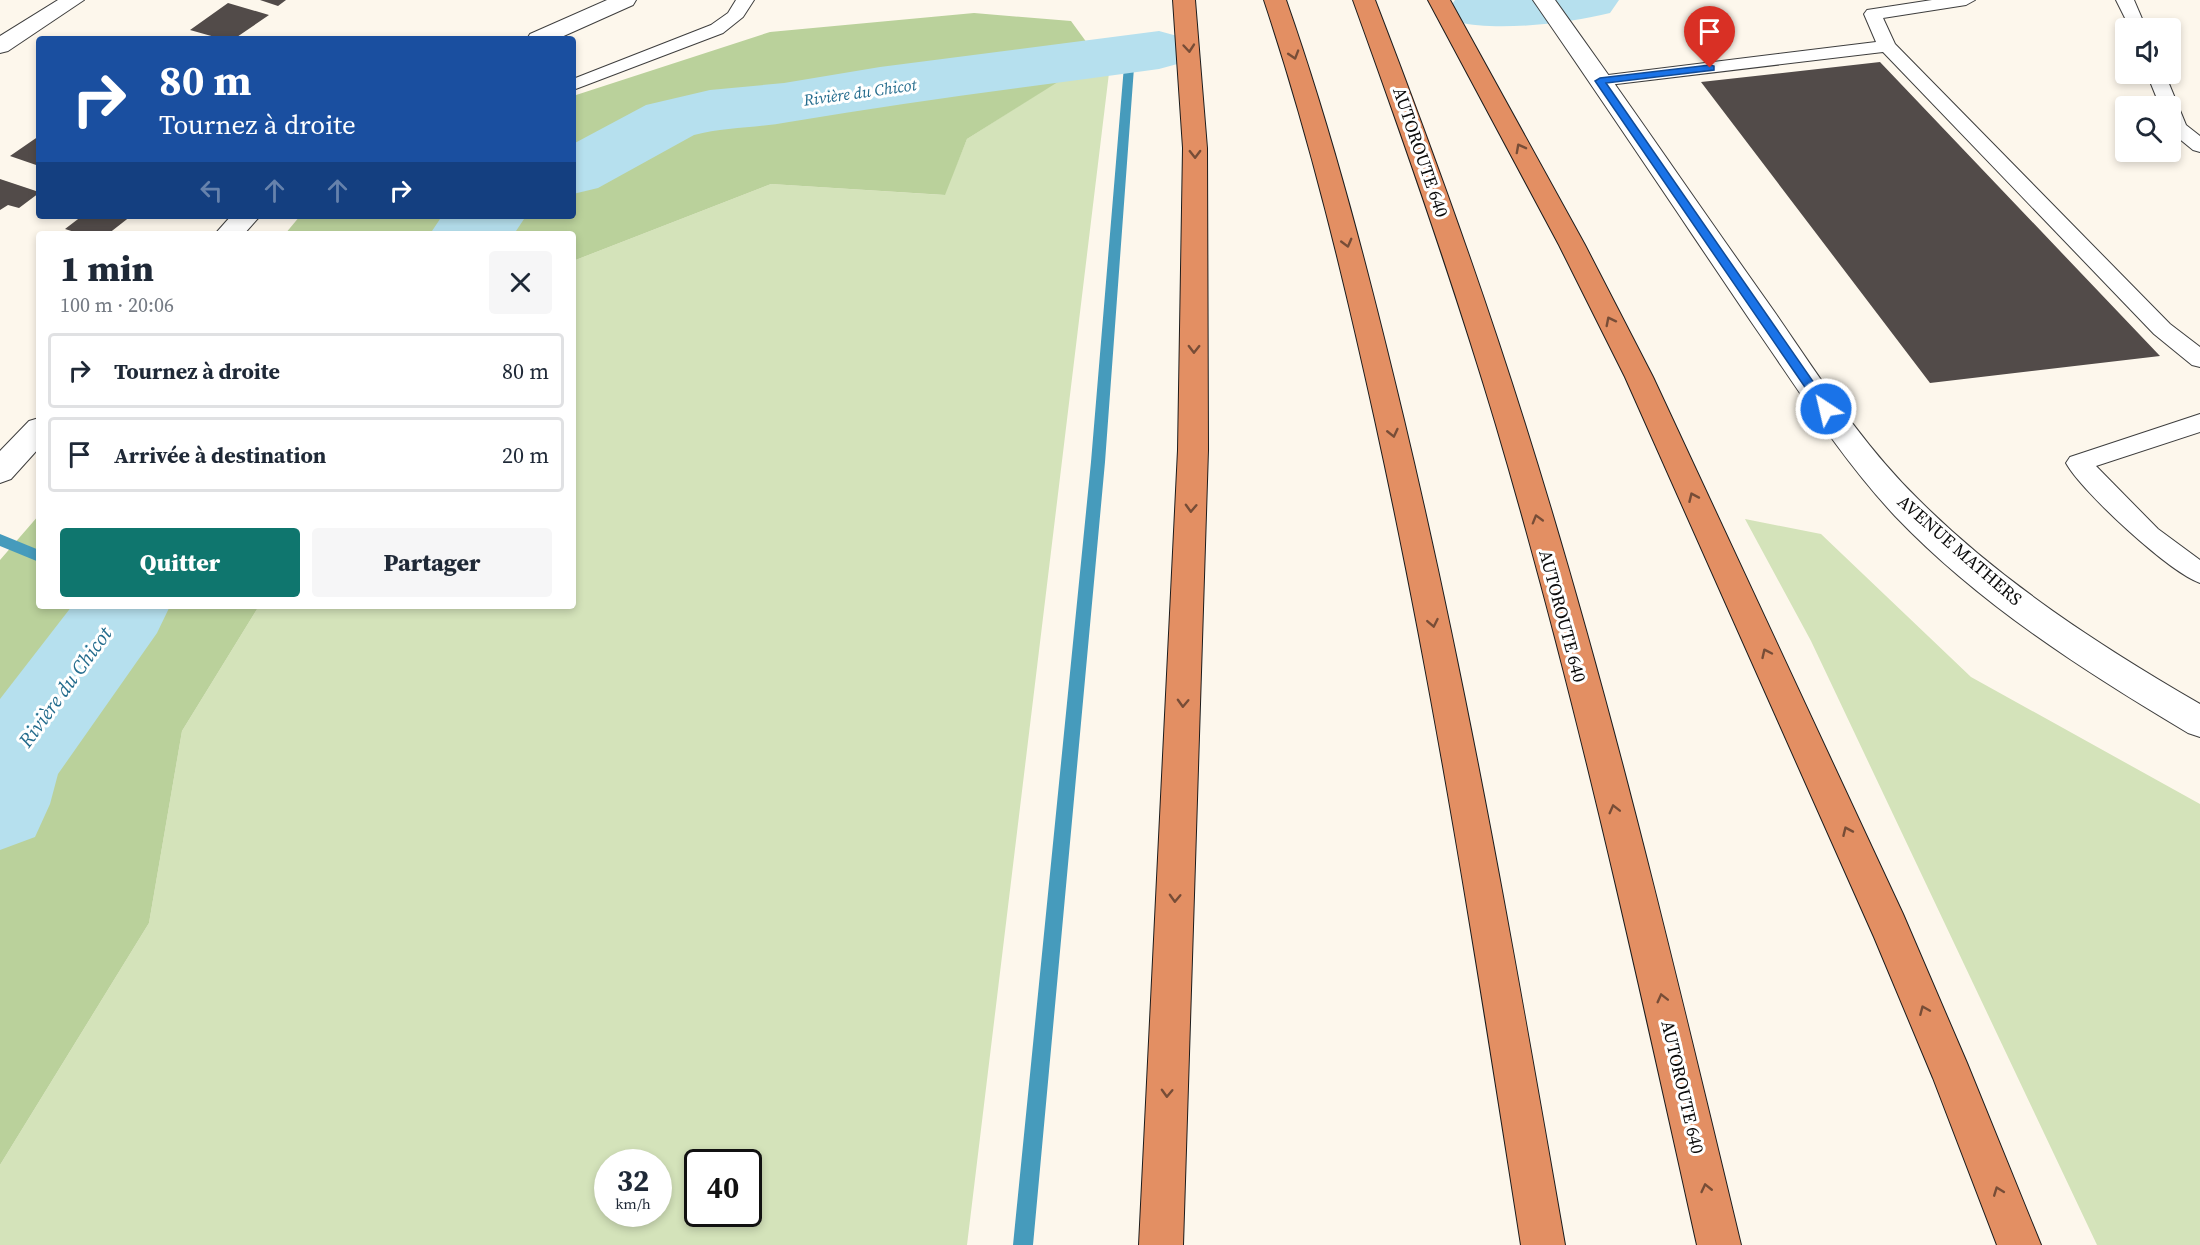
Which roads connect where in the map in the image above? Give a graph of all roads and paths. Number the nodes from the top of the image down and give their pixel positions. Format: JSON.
{"nodes":[{"id":1,"x":73,"y":0,"type":"edge"},
{"id":2,"x":625,"y":0,"type":"edge"},
{"id":3,"x":745,"y":0,"type":"edge"},
{"id":4,"x":1184,"y":0,"type":"edge"},
{"id":5,"x":1275,"y":0,"type":"edge"},
{"id":6,"x":1364,"y":0,"type":"edge"},
{"id":7,"x":1439,"y":0,"type":"edge"},
{"id":8,"x":1544,"y":0,"type":"edge"},
{"id":9,"x":1966,"y":0,"type":"edge"},
{"id":10,"x":2125,"y":0,"type":"edge"},
{"id":11,"x":2133,"y":18,"type":"edge"},
{"id":12,"x":544,"y":36,"type":"edge"},
{"id":13,"x":0,"y":46,"type":"edge"},
{"id":14,"x":1887,"y":46,"type":"junction"},
{"id":15,"x":1600,"y":81,"type":"junction"},
{"id":16,"x":576,"y":84,"type":"edge"},
{"id":17,"x":2181,"y":131,"type":"edge"},
{"id":18,"x":2200,"y":146,"type":"edge"},
{"id":19,"x":245,"y":219,"type":"edge"},
{"id":20,"x":231,"y":231,"type":"edge"},
{"id":21,"x":2200,"y":359,"type":"edge"},
{"id":22,"x":2200,"y":423,"type":"edge"},
{"id":23,"x":36,"y":432,"type":"edge"},
{"id":24,"x":0,"y":471,"type":"edge"},
{"id":25,"x":2200,"y":573,"type":"edge"},
{"id":26,"x":2200,"y":722,"type":"edge"},
{"id":27,"x":1161,"y":1245,"type":"edge"},
{"id":28,"x":1543,"y":1245,"type":"edge"},
{"id":29,"x":1719,"y":1245,"type":"edge"},
{"id":30,"x":2019,"y":1245,"type":"edge"}],
"edges":[{"from":1,"to":13,"type":"street"},
{"from":2,"to":12,"type":"street"},
{"from":3,"to":16,"type":"lane"},
{"from":4,"to":27,"type":"highway","one_way":true},
{"from":5,"to":28,"type":"highway","one_way":true},
{"from":29,"to":6,"type":"highway","name":"AUTOROUTE 640","one_way":true},
{"from":30,"to":7,"type":"highway","one_way":true},
{"from":8,"to":15,"type":"street","name":"AVENUE MATHERS"},
{"from":9,"to":14,"type":"lane"},
{"from":10,"to":11,"type":"lane"},
{"from":14,"to":15,"type":"lane"},
{"from":14,"to":21,"type":"lane"},
{"from":15,"to":26,"type":"street","name":"AVENUE MATHERS"},
{"from":17,"to":18,"type":"lane"},
{"from":19,"to":20,"type":"street"},
{"from":22,"to":25,"type":"lane"},
{"from":23,"to":24,"type":"street"}]}
